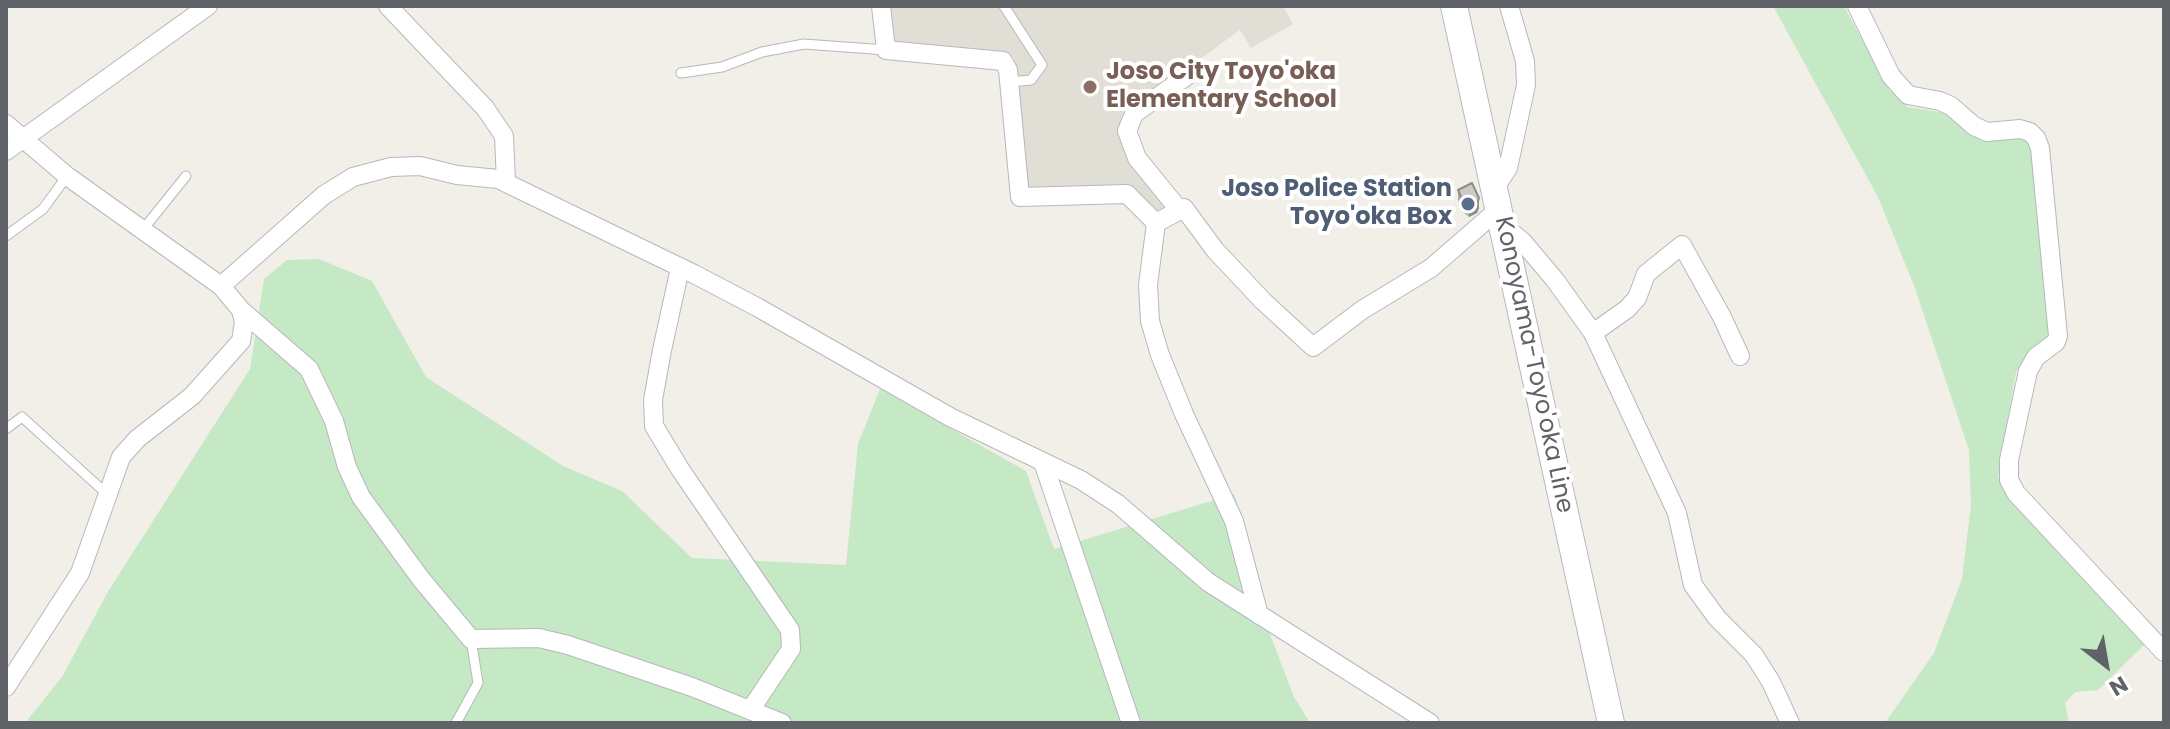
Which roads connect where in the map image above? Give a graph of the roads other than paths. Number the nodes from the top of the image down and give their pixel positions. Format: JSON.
{"nodes":[{"id":1,"x":208,"y":6,"type":"edge"},
{"id":2,"x":388,"y":6,"type":"edge"},
{"id":3,"x":881,"y":6,"type":"edge"},
{"id":4,"x":1004,"y":6,"type":"edge"},
{"id":5,"x":1454,"y":6,"type":"edge"},
{"id":6,"x":1509,"y":6,"type":"edge"},
{"id":7,"x":1857,"y":6,"type":"edge"},
{"id":8,"x":886,"y":50,"type":"junction"},
{"id":9,"x":1195,"y":70,"type":"dead end"},
{"id":10,"x":681,"y":73,"type":"dead end"},
{"id":11,"x":1009,"y":82,"type":"junction"},
{"id":12,"x":6,"y":124,"type":"edge"},
{"id":13,"x":24,"y":138,"type":"junction"},
{"id":14,"x":6,"y":151,"type":"edge"},
{"id":15,"x":67,"y":176,"type":"junction"},
{"id":16,"x":186,"y":176,"type":"dead end"},
{"id":17,"x":506,"y":183,"type":"junction"},
{"id":18,"x":1498,"y":207,"type":"junction"},
{"id":19,"x":1180,"y":211,"type":"junction"},
{"id":20,"x":1156,"y":223,"type":"junction"},
{"id":21,"x":141,"y":232,"type":"junction"},
{"id":22,"x":6,"y":236,"type":"edge"},
{"id":23,"x":680,"y":268,"type":"junction"},
{"id":24,"x":221,"y":286,"type":"junction"},
{"id":25,"x":241,"y":310,"type":"junction"},
{"id":26,"x":1593,"y":333,"type":"junction"},
{"id":27,"x":1740,"y":356,"type":"dead end"},
{"id":28,"x":6,"y":429,"type":"edge"},
{"id":29,"x":1043,"y":462,"type":"junction"},
{"id":30,"x":108,"y":495,"type":"junction"},
{"id":31,"x":1259,"y":615,"type":"junction"},
{"id":32,"x":471,"y":639,"type":"junction"},
{"id":33,"x":2164,"y":652,"type":"edge"},
{"id":34,"x":6,"y":687,"type":"edge"},
{"id":35,"x":751,"y":709,"type":"junction"},
{"id":36,"x":456,"y":723,"type":"edge"},
{"id":37,"x":782,"y":723,"type":"edge"},
{"id":38,"x":1131,"y":723,"type":"edge"},
{"id":39,"x":1430,"y":723,"type":"edge"},
{"id":40,"x":1611,"y":723,"type":"edge"},
{"id":41,"x":1790,"y":723,"type":"edge"}],
"edges":[{"from":1,"to":13,"type":"street"},
{"from":2,"to":17,"type":"street"},
{"from":3,"to":8,"type":"street"},
{"from":4,"to":11,"type":"lane"},
{"from":5,"to":18,"type":"main road","name":"Konoyama-Toyo'oka Line"},
{"from":6,"to":18,"type":"street"},
{"from":7,"to":33,"type":"street"},
{"from":8,"to":10,"type":"lane"},
{"from":8,"to":11,"type":"street"},
{"from":9,"to":19,"type":"street"},
{"from":11,"to":20,"type":"street"},
{"from":12,"to":13,"type":"street"},
{"from":13,"to":14,"type":"street"},
{"from":13,"to":15,"type":"street"},
{"from":15,"to":21,"type":"street"},
{"from":15,"to":22,"type":"lane"},
{"from":16,"to":21,"type":"lane"},
{"from":17,"to":23,"type":"street"},
{"from":17,"to":24,"type":"street"},
{"from":18,"to":19,"type":"street"},
{"from":18,"to":26,"type":"street"},
{"from":18,"to":40,"type":"main road","name":"Konoyama-Toyo'oka Line"},
{"from":19,"to":20,"type":"street"},
{"from":20,"to":31,"type":"street"},
{"from":21,"to":24,"type":"street"},
{"from":23,"to":29,"type":"street"},
{"from":23,"to":35,"type":"street"},
{"from":24,"to":25,"type":"street"},
{"from":25,"to":30,"type":"street"},
{"from":25,"to":32,"type":"street"},
{"from":26,"to":27,"type":"street"},
{"from":26,"to":41,"type":"street"},
{"from":28,"to":30,"type":"lane"},
{"from":29,"to":31,"type":"street"},
{"from":29,"to":38,"type":"street"},
{"from":30,"to":34,"type":"street"},
{"from":31,"to":39,"type":"street"},
{"from":32,"to":35,"type":"street"},
{"from":32,"to":36,"type":"lane"},
{"from":35,"to":37,"type":"street"}]}
